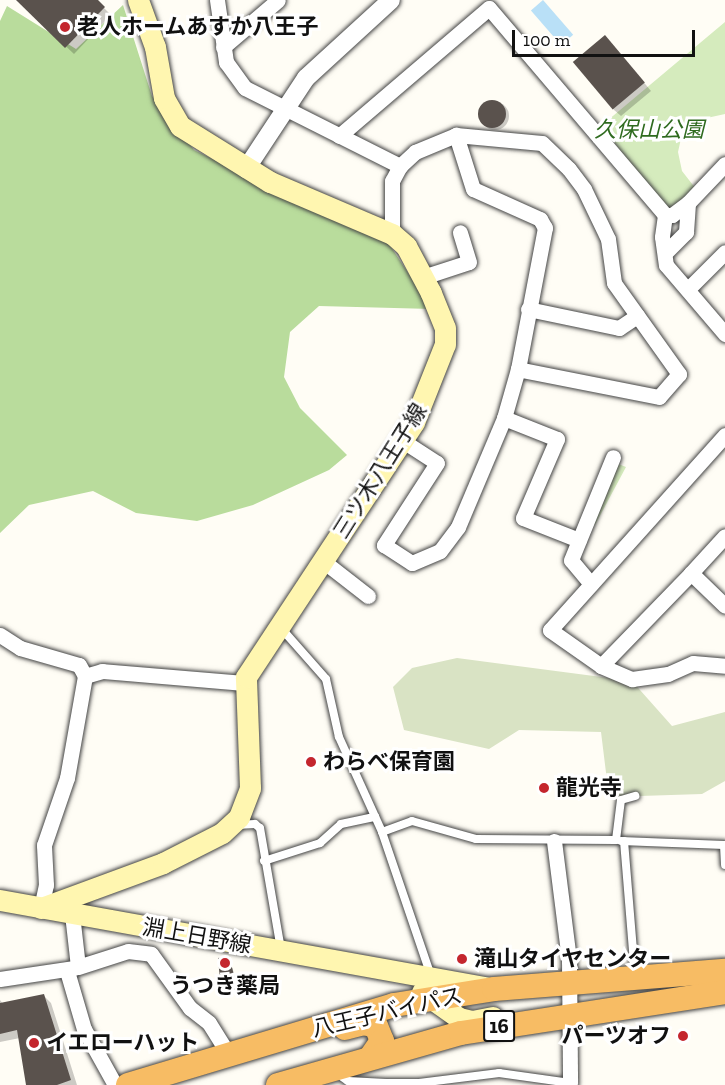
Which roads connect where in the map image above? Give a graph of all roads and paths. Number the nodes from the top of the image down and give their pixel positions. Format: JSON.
{"nodes":[{"id":1,"x":138,"y":0,"type":"edge"},
{"id":2,"x":217,"y":0,"type":"edge"},
{"id":3,"x":278,"y":0,"type":"edge"},
{"id":4,"x":391,"y":0,"type":"edge"},
{"id":5,"x":223,"y":47,"type":"junction"},
{"id":6,"x":283,"y":108,"type":"junction"},
{"id":7,"x":456,"y":135,"type":"junction"},
{"id":8,"x":339,"y":136,"type":"junction"},
{"id":9,"x":725,"y":164,"type":"edge"},
{"id":10,"x":400,"y":166,"type":"junction"},
{"id":11,"x":246,"y":169,"type":"junction"},
{"id":12,"x":688,"y":203,"type":"junction"},
{"id":13,"x":665,"y":215,"type":"junction"},
{"id":14,"x":460,"y":232,"type":"dead end"},
{"id":15,"x":392,"y":234,"type":"junction"},
{"id":16,"x":725,"y":252,"type":"edge"},
{"id":17,"x":665,"y":253,"type":"junction"},
{"id":18,"x":423,"y":277,"type":"junction"},
{"id":19,"x":688,"y":290,"type":"junction"},
{"id":20,"x":528,"y":309,"type":"junction"},
{"id":21,"x":637,"y":316,"type":"junction"},
{"id":22,"x":725,"y":334,"type":"edge"},
{"id":23,"x":518,"y":369,"type":"junction"},
{"id":24,"x":504,"y":418,"type":"junction"},
{"id":25,"x":725,"y":435,"type":"edge"},
{"id":26,"x":403,"y":441,"type":"junction"},
{"id":27,"x":613,"y":457,"type":"dead end"},
{"id":28,"x":725,"y":536,"type":"edge"},
{"id":29,"x":579,"y":540,"type":"junction"},
{"id":30,"x":323,"y":561,"type":"junction"},
{"id":31,"x":691,"y":573,"type":"junction"},
{"id":32,"x":591,"y":584,"type":"junction"},
{"id":33,"x":368,"y":596,"type":"dead end"},
{"id":34,"x":725,"y":606,"type":"edge"},
{"id":35,"x":280,"y":627,"type":"junction"},
{"id":36,"x":0,"y":636,"type":"edge"},
{"id":37,"x":601,"y":666,"type":"junction"},
{"id":38,"x":725,"y":666,"type":"edge"},
{"id":39,"x":85,"y":676,"type":"junction"},
{"id":40,"x":245,"y":683,"type":"junction"},
{"id":41,"x":635,"y":796,"type":"dead end"},
{"id":42,"x":375,"y":818,"type":"junction"},
{"id":43,"x":233,"y":824,"type":"junction"},
{"id":44,"x":382,"y":832,"type":"junction"},
{"id":45,"x":554,"y":841,"type":"junction"},
{"id":46,"x":620,"y":841,"type":"junction"},
{"id":47,"x":264,"y":861,"type":"junction"},
{"id":48,"x":725,"y":865,"type":"edge"},
{"id":49,"x":0,"y":900,"type":"edge"},
{"id":50,"x":41,"y":909,"type":"junction"},
{"id":51,"x":72,"y":914,"type":"junction"},
{"id":52,"x":282,"y":952,"type":"junction"},
{"id":53,"x":725,"y":960,"type":"edge"},
{"id":54,"x":72,"y":969,"type":"junction"},
{"id":55,"x":725,"y":971,"type":"edge"},
{"id":56,"x":395,"y":973,"type":"junction"},
{"id":57,"x":635,"y":974,"type":"junction"},
{"id":58,"x":0,"y":979,"type":"edge"},
{"id":59,"x":594,"y":982,"type":"junction"},
{"id":60,"x":569,"y":984,"type":"junction"},
{"id":61,"x":431,"y":988,"type":"junction"},
{"id":62,"x":725,"y":992,"type":"edge"},
{"id":63,"x":394,"y":1005,"type":"junction"},
{"id":64,"x":568,"y":1014,"type":"junction"},
{"id":65,"x":273,"y":1040,"type":"junction"},
{"id":66,"x":228,"y":1054,"type":"junction"},
{"id":67,"x":370,"y":1057,"type":"junction"},
{"id":68,"x":333,"y":1068,"type":"junction"},
{"id":69,"x":444,"y":1082,"type":"edge"},
{"id":70,"x":572,"y":1084,"type":"edge"},
{"id":71,"x":115,"y":1085,"type":"edge"},
{"id":72,"x":128,"y":1085,"type":"edge"},
{"id":73,"x":278,"y":1085,"type":"edge"}],
"edges":[{"from":1,"to":11,"type":"main road","name":"三ツ木八王子線"},
{"from":2,"to":5,"type":"street"},
{"from":3,"to":5,"type":"street"},
{"from":4,"to":6,"type":"street"},
{"from":5,"to":6,"type":"street"},
{"from":6,"to":8,"type":"street"},
{"from":6,"to":11,"type":"street"},
{"from":7,"to":10,"type":"street"},
{"from":7,"to":20,"type":"street"},
{"from":7,"to":21,"type":"street"},
{"from":8,"to":10,"type":"street"},
{"from":8,"to":13,"type":"street"},
{"from":9,"to":12,"type":"street"},
{"from":10,"to":15,"type":"street"},
{"from":11,"to":15,"type":"main road","name":"三ツ木八王子線"},
{"from":12,"to":13,"type":"street"},
{"from":12,"to":17,"type":"street"},
{"from":13,"to":17,"type":"street"},
{"from":14,"to":18,"type":"street"},
{"from":15,"to":18,"type":"main road","name":"三ツ木八王子線"},
{"from":16,"to":19,"type":"street"},
{"from":17,"to":19,"type":"street"},
{"from":18,"to":26,"type":"main road","name":"三ツ木八王子線"},
{"from":19,"to":22,"type":"street"},
{"from":20,"to":21,"type":"street"},
{"from":20,"to":23,"type":"street"},
{"from":21,"to":23,"type":"street"},
{"from":23,"to":24,"type":"street"},
{"from":24,"to":26,"type":"street"},
{"from":24,"to":29,"type":"street"},
{"from":25,"to":32,"type":"street"},
{"from":26,"to":30,"type":"main road","name":"三ツ木八王子線"},
{"from":27,"to":29,"type":"street"},
{"from":28,"to":31,"type":"street"},
{"from":29,"to":32,"type":"street"},
{"from":30,"to":33,"type":"street"},
{"from":30,"to":35,"type":"main road","name":"三ツ木八王子線"},
{"from":31,"to":34,"type":"street"},
{"from":31,"to":37,"type":"street"},
{"from":32,"to":37,"type":"street"},
{"from":35,"to":40,"type":"main road","name":"三ツ木八王子線"},
{"from":35,"to":42,"type":"lane"},
{"from":36,"to":39,"type":"street"},
{"from":37,"to":38,"type":"street"},
{"from":39,"to":40,"type":"street"},
{"from":39,"to":50,"type":"street"},
{"from":40,"to":43,"type":"main road"},
{"from":41,"to":46,"type":"lane"},
{"from":42,"to":44,"type":"lane"},
{"from":42,"to":47,"type":"lane"},
{"from":43,"to":47,"type":"lane"},
{"from":43,"to":50,"type":"main road"},
{"from":44,"to":45,"type":"lane"},
{"from":44,"to":61,"type":"lane"},
{"from":45,"to":46,"type":"lane"},
{"from":45,"to":60,"type":"street"},
{"from":46,"to":48,"type":"lane"},
{"from":46,"to":57,"type":"lane"},
{"from":47,"to":52,"type":"lane"},
{"from":49,"to":50,"type":"main road","name":"淵上日野線"},
{"from":50,"to":51,"type":"main road","name":"淵上日野線"},
{"from":51,"to":52,"type":"main road","name":"淵上日野線"},
{"from":51,"to":54,"type":"street"},
{"from":52,"to":56,"type":"main road","name":"淵上日野線"},
{"from":53,"to":57,"type":"main road"},
{"from":54,"to":58,"type":"street"},
{"from":54,"to":66,"type":"street"},
{"from":54,"to":71,"type":"street"},
{"from":55,"to":59,"type":"highway","name":"八王子バイパス","number":"16"},
{"from":56,"to":61,"type":"main road","name":"淵上日野線"},
{"from":56,"to":63,"type":"main road"},
{"from":57,"to":59,"type":"main road"},
{"from":59,"to":60,"type":"highway","name":"八王子バイパス","number":"16"},
{"from":60,"to":61,"type":"highway","name":"八王子バイパス","number":"16"},
{"from":60,"to":64,"type":"street"},
{"from":61,"to":63,"type":"highway","name":"八王子バイパス","number":"16"},
{"from":61,"to":64,"type":"main road","name":"淵上日野線"},
{"from":62,"to":64,"type":"highway","name":"八王子バイパス","number":"16"},
{"from":63,"to":65,"type":"highway","name":"八王子バイパス","number":"16"},
{"from":64,"to":67,"type":"highway","name":"八王子バイパス","number":"16"},
{"from":64,"to":70,"type":"street"},
{"from":65,"to":66,"type":"highway","name":"八王子バイパス","number":"16"},
{"from":65,"to":67,"type":"highway"},
{"from":66,"to":72,"type":"highway","name":"八王子バイパス","number":"16"},
{"from":67,"to":68,"type":"highway","name":"八王子バイパス","number":"16"},
{"from":68,"to":69,"type":"lane"},
{"from":68,"to":73,"type":"highway","name":"八王子バイパス","number":"16"},
{"from":69,"to":70,"type":"lane"}]}
